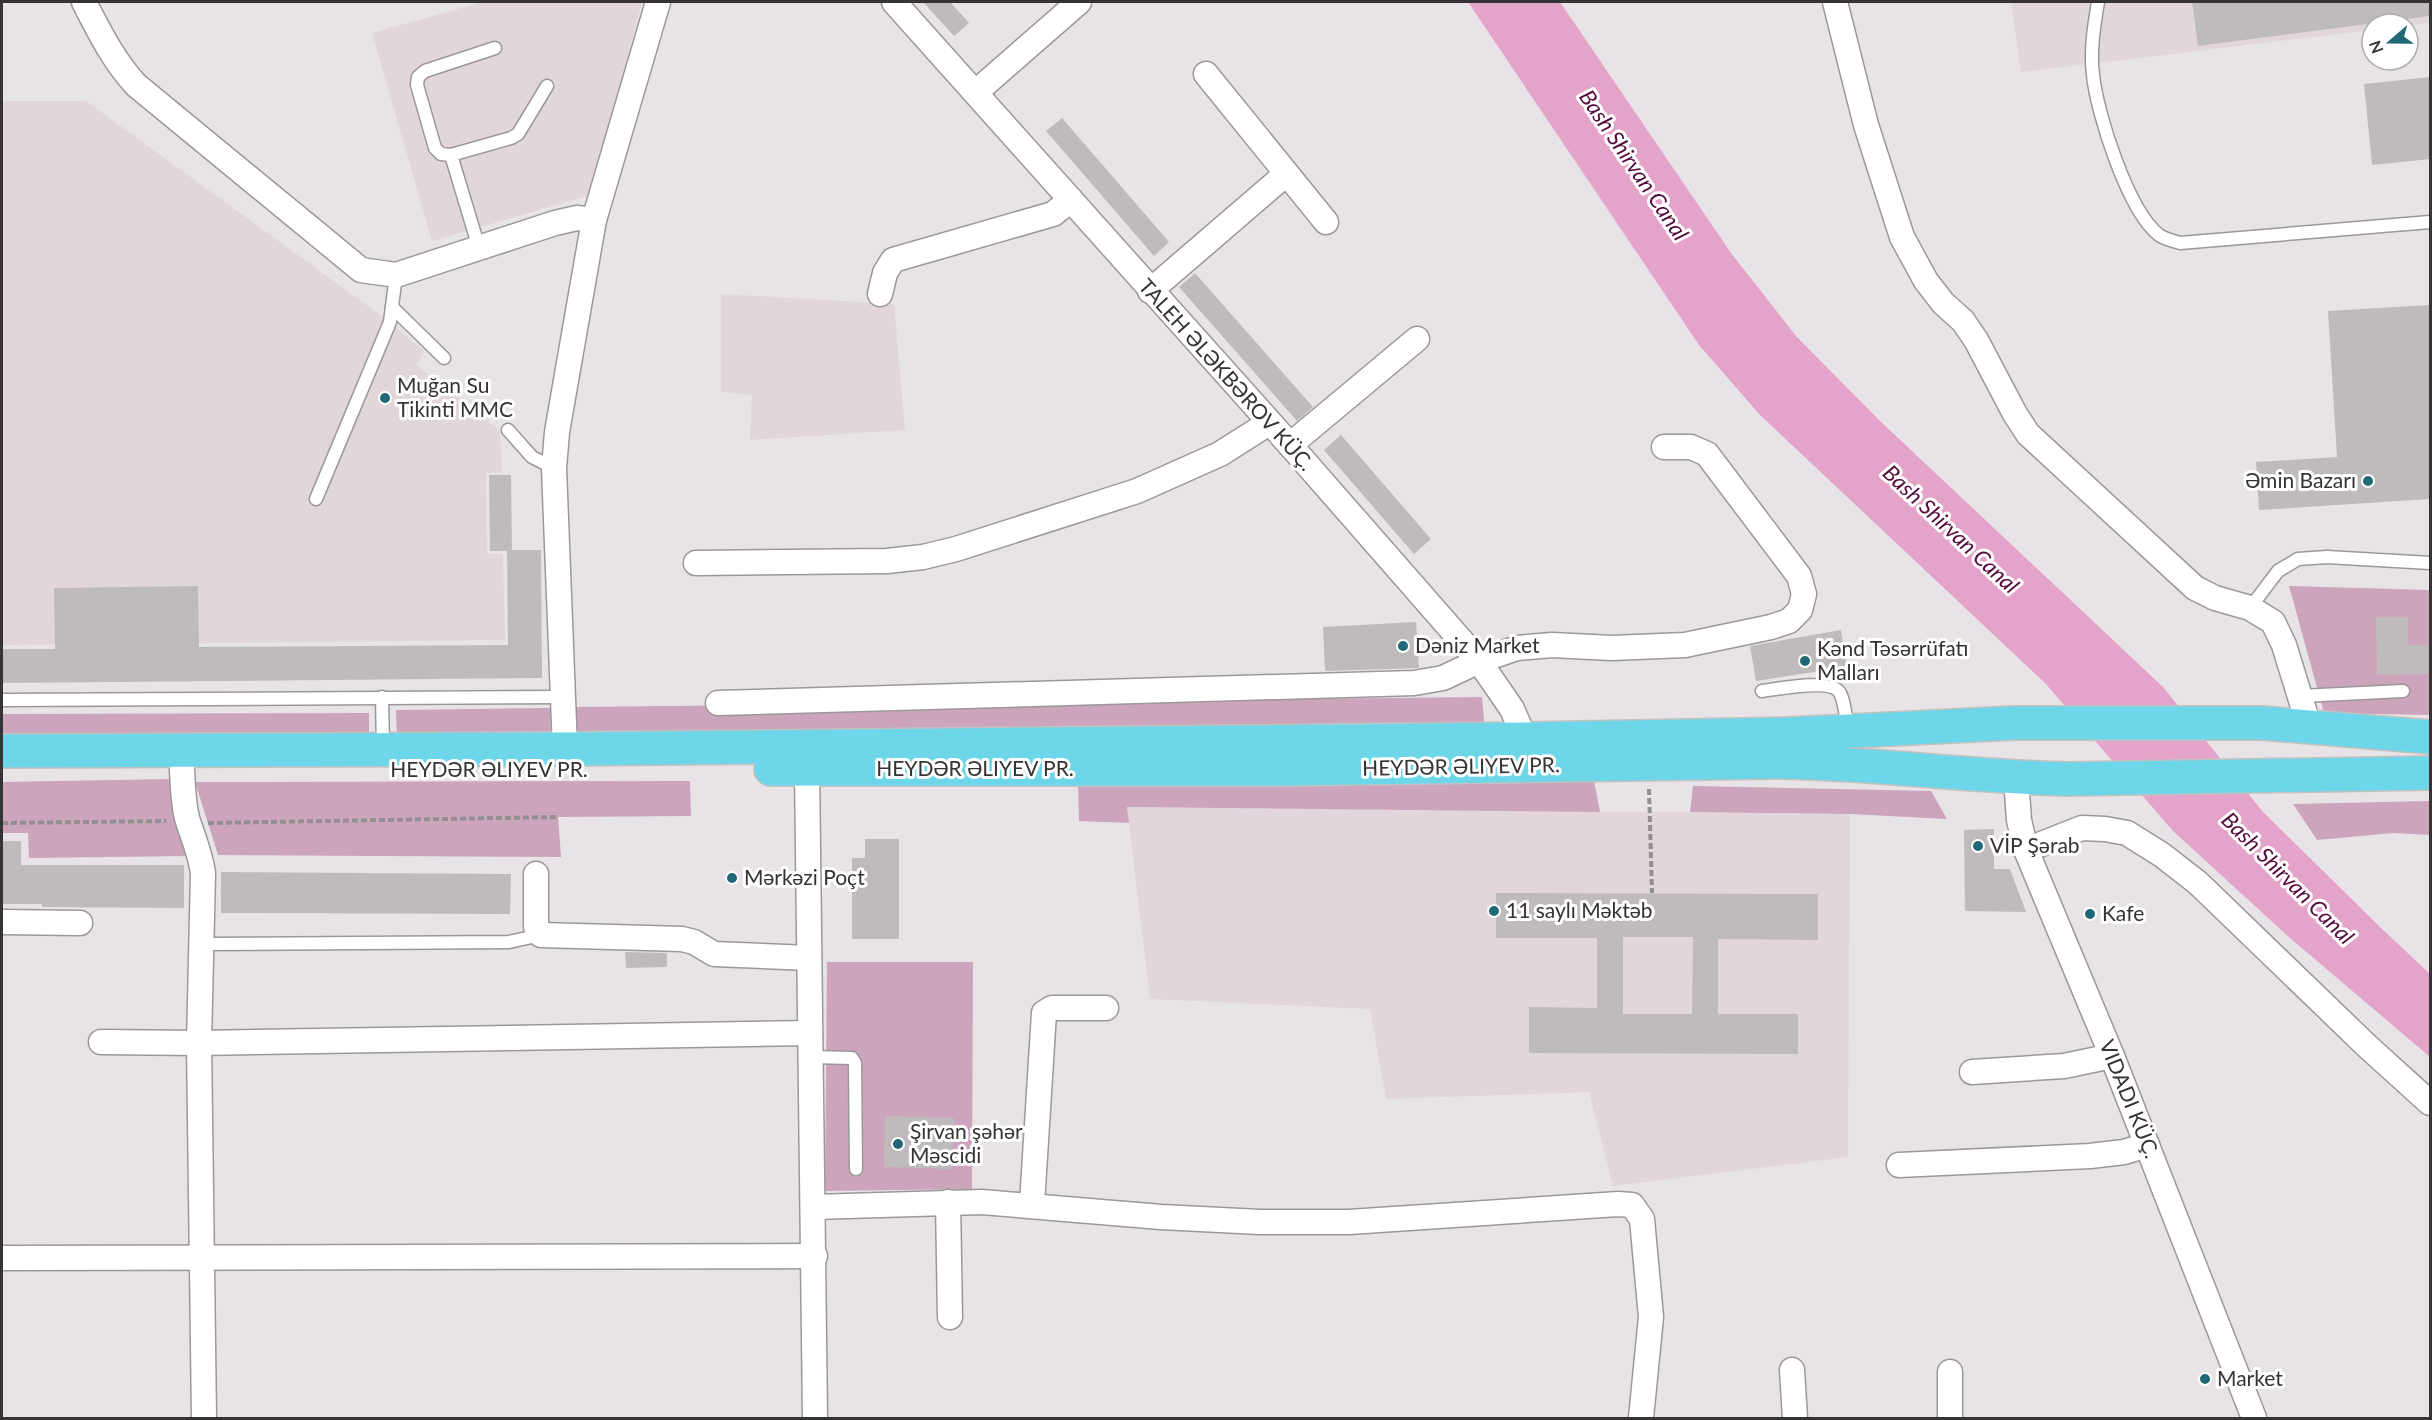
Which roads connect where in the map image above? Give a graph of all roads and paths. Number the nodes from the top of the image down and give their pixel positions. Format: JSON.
{"nodes":[{"id":1,"x":84,"y":2,"type":"edge"},
{"id":2,"x":658,"y":2,"type":"edge"},
{"id":3,"x":894,"y":2,"type":"edge"},
{"id":4,"x":1079,"y":2,"type":"edge"},
{"id":5,"x":1835,"y":2,"type":"edge"},
{"id":6,"x":2097,"y":2,"type":"edge"},
{"id":7,"x":495,"y":48,"type":"dead end"},
{"id":8,"x":1206,"y":74,"type":"dead end"},
{"id":9,"x":547,"y":86,"type":"dead end"},
{"id":10,"x":976,"y":92,"type":"junction"},
{"id":11,"x":452,"y":155,"type":"junction"},
{"id":12,"x":1286,"y":174,"type":"junction"},
{"id":13,"x":1071,"y":200,"type":"junction"},
{"id":14,"x":594,"y":220,"type":"junction"},
{"id":15,"x":1326,"y":222,"type":"dead end"},
{"id":16,"x":2430,"y":222,"type":"edge"},
{"id":17,"x":478,"y":248,"type":"junction"},
{"id":18,"x":396,"y":275,"type":"junction"},
{"id":19,"x":1150,"y":291,"type":"junction"},
{"id":20,"x":880,"y":294,"type":"dead end"},
{"id":21,"x":392,"y":307,"type":"junction"},
{"id":22,"x":1417,"y":339,"type":"dead end"},
{"id":23,"x":444,"y":358,"type":"dead end"},
{"id":24,"x":1269,"y":423,"type":"junction"},
{"id":25,"x":508,"y":430,"type":"dead end"},
{"id":26,"x":1290,"y":446,"type":"junction"},
{"id":27,"x":1664,"y":447,"type":"dead end"},
{"id":28,"x":554,"y":468,"type":"junction"},
{"id":29,"x":316,"y":499,"type":"dead end"},
{"id":30,"x":696,"y":563,"type":"dead end"},
{"id":31,"x":2430,"y":563,"type":"edge"},
{"id":32,"x":2250,"y":608,"type":"junction"},
{"id":33,"x":1479,"y":661,"type":"junction"},
{"id":34,"x":1762,"y":691,"type":"dead end"},
{"id":35,"x":2403,"y":691,"type":"dead end"},
{"id":36,"x":382,"y":697,"type":"junction"},
{"id":37,"x":563,"y":697,"type":"junction"},
{"id":38,"x":2,"y":700,"type":"edge"},
{"id":39,"x":718,"y":703,"type":"dead end"},
{"id":40,"x":2304,"y":711,"type":"junction"},
{"id":41,"x":1948,"y":725,"type":"junction"},
{"id":42,"x":1848,"y":731,"type":"junction"},
{"id":43,"x":2430,"y":737,"type":"edge"},
{"id":44,"x":383,"y":749,"type":"junction"},
{"id":45,"x":565,"y":749,"type":"junction"},
{"id":46,"x":2,"y":751,"type":"edge"},
{"id":47,"x":1528,"y":752,"type":"junction"},
{"id":48,"x":1648,"y":764,"type":"junction"},
{"id":49,"x":807,"y":769,"type":"junction"},
{"id":50,"x":182,"y":770,"type":"junction"},
{"id":51,"x":2,"y":771,"type":"edge"},
{"id":52,"x":1948,"y":771,"type":"junction"},
{"id":53,"x":2430,"y":773,"type":"edge"},
{"id":54,"x":2016,"y":778,"type":"junction"},
{"id":55,"x":558,"y":817,"type":"dead end"},
{"id":56,"x":170,"y":821,"type":"dead end"},
{"id":57,"x":2,"y":823,"type":"edge"},
{"id":58,"x":208,"y":823,"type":"dead end"},
{"id":59,"x":2026,"y":850,"type":"junction"},
{"id":60,"x":536,"y":874,"type":"dead end"},
{"id":61,"x":1652,"y":893,"type":"dead end"},
{"id":62,"x":2,"y":922,"type":"edge"},
{"id":63,"x":80,"y":923,"type":"dead end"},
{"id":64,"x":541,"y":935,"type":"junction"},
{"id":65,"x":201,"y":944,"type":"junction"},
{"id":66,"x":809,"y":958,"type":"junction"},
{"id":67,"x":1106,"y":1008,"type":"dead end"},
{"id":68,"x":101,"y":1042,"type":"dead end"},
{"id":69,"x":199,"y":1043,"type":"junction"},
{"id":70,"x":810,"y":1045,"type":"junction"},
{"id":71,"x":2112,"y":1056,"type":"junction"},
{"id":72,"x":1972,"y":1072,"type":"dead end"},
{"id":73,"x":2430,"y":1103,"type":"edge"},
{"id":74,"x":2147,"y":1145,"type":"junction"},
{"id":75,"x":1899,"y":1165,"type":"dead end"},
{"id":76,"x":856,"y":1169,"type":"dead end"},
{"id":77,"x":948,"y":1202,"type":"junction"},
{"id":78,"x":1032,"y":1204,"type":"junction"},
{"id":79,"x":813,"y":1207,"type":"junction"},
{"id":80,"x":815,"y":1256,"type":"junction"},
{"id":81,"x":2,"y":1258,"type":"edge"},
{"id":82,"x":202,"y":1258,"type":"junction"},
{"id":83,"x":950,"y":1317,"type":"dead end"},
{"id":84,"x":1792,"y":1370,"type":"dead end"},
{"id":85,"x":1950,"y":1372,"type":"dead end"},
{"id":86,"x":204,"y":1419,"type":"edge"},
{"id":87,"x":815,"y":1419,"type":"edge"},
{"id":88,"x":1641,"y":1419,"type":"edge"},
{"id":89,"x":1795,"y":1419,"type":"edge"},
{"id":90,"x":1950,"y":1419,"type":"edge"},
{"id":91,"x":2254,"y":1419,"type":"edge"}],
"edges":[{"from":1,"to":18,"type":"street"},
{"from":2,"to":14,"type":"street"},
{"from":3,"to":10,"type":"street","name":"TALEH ƏLƏKBƏROV KÜÇ."},
{"from":4,"to":10,"type":"street"},
{"from":5,"to":32,"type":"street"},
{"from":6,"to":16,"type":"lane"},
{"from":7,"to":11,"type":"lane"},
{"from":8,"to":12,"type":"street"},
{"from":9,"to":11,"type":"lane"},
{"from":10,"to":13,"type":"street","name":"TALEH ƏLƏKBƏROV KÜÇ."},
{"from":11,"to":17,"type":"lane"},
{"from":12,"to":15,"type":"street"},
{"from":12,"to":19,"type":"street"},
{"from":13,"to":19,"type":"street","name":"TALEH ƏLƏKBƏROV KÜÇ."},
{"from":13,"to":20,"type":"street"},
{"from":14,"to":17,"type":"street"},
{"from":14,"to":28,"type":"street"},
{"from":17,"to":18,"type":"street"},
{"from":18,"to":21,"type":"lane"},
{"from":19,"to":24,"type":"street","name":"TALEH ƏLƏKBƏROV KÜÇ."},
{"from":21,"to":23,"type":"lane"},
{"from":21,"to":29,"type":"lane"},
{"from":22,"to":26,"type":"street"},
{"from":24,"to":26,"type":"street","name":"TALEH ƏLƏKBƏROV KÜÇ."},
{"from":24,"to":30,"type":"street"},
{"from":25,"to":28,"type":"lane"},
{"from":26,"to":33,"type":"street","name":"TALEH ƏLƏKBƏROV KÜÇ."},
{"from":27,"to":33,"type":"street"},
{"from":28,"to":37,"type":"street"},
{"from":31,"to":32,"type":"lane"},
{"from":32,"to":40,"type":"street"},
{"from":33,"to":39,"type":"street"},
{"from":33,"to":47,"type":"street","name":"TALEH ƏLƏKBƏROV KÜÇ."},
{"from":34,"to":42,"type":"lane"},
{"from":35,"to":40,"type":"lane"},
{"from":36,"to":37,"type":"lane"},
{"from":36,"to":38,"type":"lane"},
{"from":36,"to":44,"type":"lane"},
{"from":37,"to":45,"type":"street"},
{"from":40,"to":41,"type":"main road","name":"HEYDƏR ƏLIYEV PR."},
{"from":40,"to":43,"type":"main road","name":"HEYDƏR ƏLIYEV PR."},
{"from":41,"to":42,"type":"main road","name":"HEYDƏR ƏLIYEV PR."},
{"from":41,"to":52,"type":"main road"},
{"from":42,"to":47,"type":"main road","name":"HEYDƏR ƏLIYEV PR."},
{"from":44,"to":45,"type":"main road","name":"HEYDƏR ƏLIYEV PR."},
{"from":44,"to":46,"type":"main road","name":"HEYDƏR ƏLIYEV PR."},
{"from":45,"to":47,"type":"main road","name":"HEYDƏR ƏLIYEV PR."},
{"from":47,"to":48,"type":"main road","name":"HEYDƏR ƏLIYEV PR."},
{"from":47,"to":49,"type":"main road","name":"HEYDƏR ƏLIYEV PR."},
{"from":48,"to":52,"type":"main road","name":"HEYDƏR ƏLIYEV PR."},
{"from":48,"to":61,"type":"path"},
{"from":49,"to":50,"type":"main road","name":"HEYDƏR ƏLIYEV PR."},
{"from":49,"to":66,"type":"street"},
{"from":50,"to":51,"type":"main road","name":"HEYDƏR ƏLIYEV PR."},
{"from":50,"to":65,"type":"street"},
{"from":52,"to":54,"type":"main road","name":"HEYDƏR ƏLIYEV PR."},
{"from":53,"to":54,"type":"main road","name":"HEYDƏR ƏLIYEV PR."},
{"from":54,"to":59,"type":"street","name":"VIDADI KÜÇ."},
{"from":55,"to":58,"type":"path"},
{"from":56,"to":57,"type":"path"},
{"from":59,"to":71,"type":"street","name":"VIDADI KÜÇ."},
{"from":59,"to":73,"type":"street"},
{"from":60,"to":64,"type":"street"},
{"from":62,"to":63,"type":"street"},
{"from":64,"to":65,"type":"lane"},
{"from":64,"to":66,"type":"street"},
{"from":65,"to":69,"type":"street"},
{"from":66,"to":70,"type":"street"},
{"from":67,"to":78,"type":"street"},
{"from":68,"to":69,"type":"street"},
{"from":69,"to":70,"type":"street"},
{"from":69,"to":82,"type":"street"},
{"from":70,"to":76,"type":"lane"},
{"from":70,"to":79,"type":"street"},
{"from":71,"to":72,"type":"street"},
{"from":71,"to":74,"type":"street","name":"VIDADI KÜÇ."},
{"from":74,"to":75,"type":"street"},
{"from":74,"to":91,"type":"street","name":"VIDADI KÜÇ."},
{"from":77,"to":78,"type":"street"},
{"from":77,"to":79,"type":"street"},
{"from":77,"to":83,"type":"street"},
{"from":78,"to":88,"type":"street"},
{"from":79,"to":80,"type":"street"},
{"from":80,"to":82,"type":"street"},
{"from":80,"to":87,"type":"street"},
{"from":81,"to":82,"type":"street"},
{"from":82,"to":86,"type":"street"},
{"from":84,"to":89,"type":"street"},
{"from":85,"to":90,"type":"street"}]}
